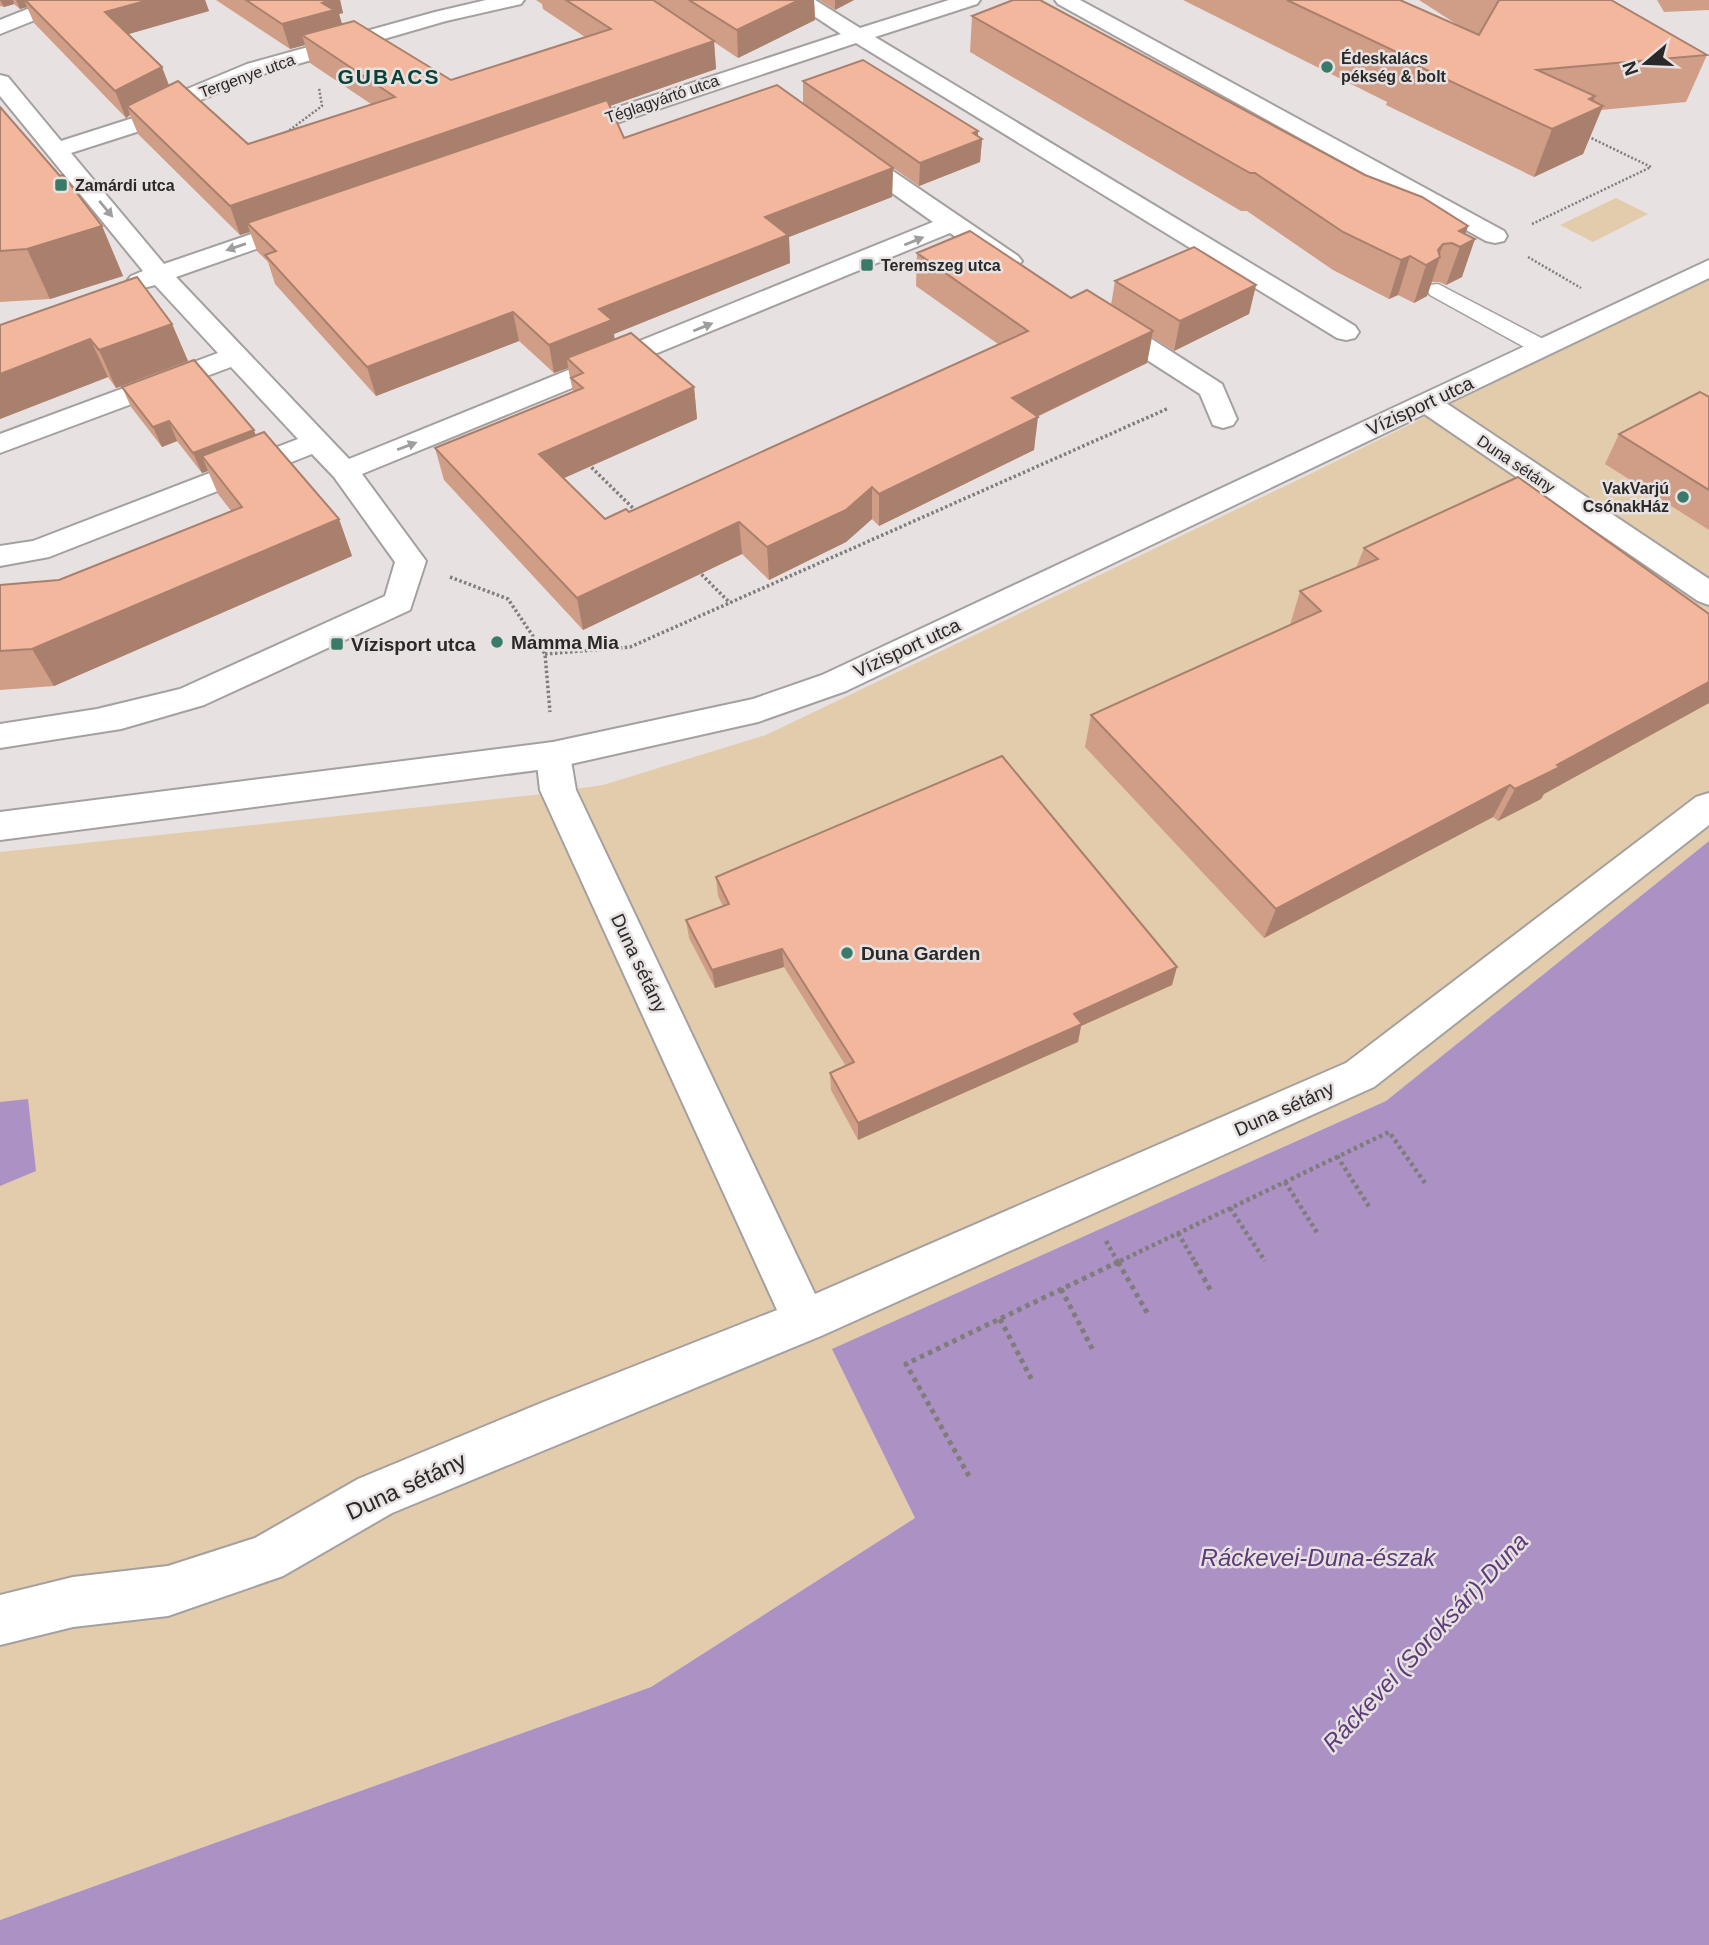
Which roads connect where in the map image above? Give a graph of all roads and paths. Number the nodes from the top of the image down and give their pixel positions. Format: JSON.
{"nodes":[{"id":1,"x":68,"y":0,"type":"edge"},
{"id":2,"x":514,"y":0,"type":"edge"},
{"id":3,"x":800,"y":0,"type":"edge"},
{"id":4,"x":970,"y":0,"type":"edge"},
{"id":5,"x":1065,"y":0,"type":"edge"},
{"id":6,"x":0,"y":28,"type":"edge"},
{"id":7,"x":857,"y":35,"type":"junction"},
{"id":8,"x":719,"y":58,"type":"edge"},
{"id":9,"x":292,"y":59,"type":"junction"},
{"id":10,"x":749,"y":80,"type":"junction"},
{"id":11,"x":0,"y":82,"type":"edge"},
{"id":12,"x":1578,"y":132,"type":"edge"},
{"id":13,"x":276,"y":140,"type":"edge"},
{"id":14,"x":543,"y":141,"type":"edge"},
{"id":15,"x":835,"y":142,"type":"edge"},
{"id":16,"x":57,"y":150,"type":"junction"},
{"id":17,"x":322,"y":217,"type":"edge"},
{"id":18,"x":951,"y":224,"type":"junction"},
{"id":19,"x":1494,"y":236,"type":"joint"},
{"id":20,"x":1709,"y":268,"type":"edge"},
{"id":21,"x":159,"y":274,"type":"junction"},
{"id":22,"x":1031,"y":275,"type":"edge"},
{"id":23,"x":117,"y":289,"type":"edge"},
{"id":24,"x":1437,"y":290,"type":"edge"},
{"id":25,"x":1087,"y":311,"type":"edge"},
{"id":26,"x":1346,"y":332,"type":"dead end"},
{"id":27,"x":1543,"y":348,"type":"junction"},
{"id":28,"x":237,"y":355,"type":"junction"},
{"id":29,"x":1212,"y":390,"type":"junction"},
{"id":30,"x":1427,"y":403,"type":"junction"},
{"id":31,"x":1223,"y":419,"type":"dead end"},
{"id":32,"x":318,"y":442,"type":"junction"},
{"id":33,"x":0,"y":444,"type":"edge"},
{"id":34,"x":581,"y":458,"type":"edge"},
{"id":35,"x":344,"y":471,"type":"junction"},
{"id":36,"x":641,"y":515,"type":"edge"},
{"id":37,"x":0,"y":556,"type":"edge"},
{"id":38,"x":411,"y":561,"type":"junction"},
{"id":39,"x":690,"y":563,"type":"edge"},
{"id":40,"x":1709,"y":594,"type":"edge"},
{"id":41,"x":730,"y":603,"type":"junction"},
{"id":42,"x":545,"y":654,"type":"junction"},
{"id":43,"x":548,"y":682,"type":"dead end"},
{"id":44,"x":0,"y":736,"type":"edge"},
{"id":45,"x":553,"y":755,"type":"junction"},
{"id":46,"x":1709,"y":806,"type":"edge"},
{"id":47,"x":0,"y":826,"type":"edge"},
{"id":48,"x":1337,"y":1156,"type":"junction"},
{"id":49,"x":1284,"y":1182,"type":"junction"},
{"id":50,"x":1425,"y":1183,"type":"dead end"},
{"id":51,"x":1081,"y":1199,"type":"junction"},
{"id":52,"x":1230,"y":1208,"type":"junction"},
{"id":53,"x":1370,"y":1208,"type":"dead end"},
{"id":54,"x":1178,"y":1233,"type":"junction"},
{"id":55,"x":1318,"y":1234,"type":"dead end"},
{"id":56,"x":1265,"y":1261,"type":"dead end"},
{"id":57,"x":1061,"y":1289,"type":"junction"},
{"id":58,"x":1211,"y":1291,"type":"dead end"},
{"id":59,"x":1149,"y":1316,"type":"dead end"},
{"id":60,"x":1000,"y":1318,"type":"junction"},
{"id":61,"x":806,"y":1321,"type":"junction"},
{"id":62,"x":1094,"y":1352,"type":"dead end"},
{"id":63,"x":1032,"y":1380,"type":"dead end"},
{"id":64,"x":968,"y":1476,"type":"dead end"},
{"id":65,"x":0,"y":1620,"type":"edge"}],
"edges":[{"from":1,"to":6,"type":"street"},
{"from":2,"to":9,"type":"street","name":"Tergenye utca"},
{"from":3,"to":7,"type":"street"},
{"from":4,"to":7,"type":"street","name":"Téglagyártó utca"},
{"from":5,"to":19,"type":"street"},
{"from":7,"to":10,"type":"street","name":"Téglagyártó utca"},
{"from":7,"to":26,"type":"street"},
{"from":8,"to":10,"type":"street"},
{"from":9,"to":13,"type":"path"},
{"from":9,"to":16,"type":"street","name":"Tergenye utca"},
{"from":10,"to":14,"type":"street","name":"Téglagyártó utca"},
{"from":11,"to":16,"type":"street"},
{"from":12,"to":19,"type":"path"},
{"from":15,"to":18,"type":"street"},
{"from":16,"to":21,"type":"street","one_way":true},
{"from":17,"to":21,"type":"street","one_way":true},
{"from":18,"to":22,"type":"street"},
{"from":35,"to":18,"type":"street","one_way":true},
{"from":20,"to":27,"type":"street","name":"Vízisport utca"},
{"from":21,"to":23,"type":"street"},
{"from":21,"to":28,"type":"street"},
{"from":24,"to":27,"type":"lane"},
{"from":25,"to":29,"type":"street"},
{"from":27,"to":30,"type":"street","name":"Vízisport utca"},
{"from":28,"to":32,"type":"street"},
{"from":28,"to":33,"type":"street"},
{"from":29,"to":31,"type":"street"},
{"from":29,"to":41,"type":"path"},
{"from":30,"to":40,"type":"street","name":"Duna sétány"},
{"from":30,"to":45,"type":"street","name":"Vízisport utca"},
{"from":32,"to":35,"type":"street"},
{"from":32,"to":37,"type":"street"},
{"from":34,"to":36,"type":"path"},
{"from":35,"to":38,"type":"street"},
{"from":38,"to":42,"type":"path"},
{"from":38,"to":44,"type":"street"},
{"from":39,"to":41,"type":"path"},
{"from":41,"to":42,"type":"path"},
{"from":42,"to":43,"type":"path"},
{"from":45,"to":47,"type":"street","name":"Vízisport utca"},
{"from":45,"to":61,"type":"street","name":"Duna sétány"},
{"from":46,"to":51,"type":"street","name":"Duna sétány"},
{"from":48,"to":49,"type":"path"},
{"from":48,"to":50,"type":"path"},
{"from":48,"to":53,"type":"path"},
{"from":49,"to":52,"type":"path"},
{"from":49,"to":55,"type":"path"},
{"from":51,"to":59,"type":"path"},
{"from":51,"to":61,"type":"street","name":"Duna sétány"},
{"from":52,"to":54,"type":"path"},
{"from":52,"to":56,"type":"path"},
{"from":54,"to":57,"type":"path"},
{"from":54,"to":58,"type":"path"},
{"from":57,"to":60,"type":"path"},
{"from":57,"to":62,"type":"path"},
{"from":60,"to":63,"type":"path"},
{"from":60,"to":64,"type":"path"},
{"from":61,"to":65,"type":"street","name":"Duna sétány"}]}
